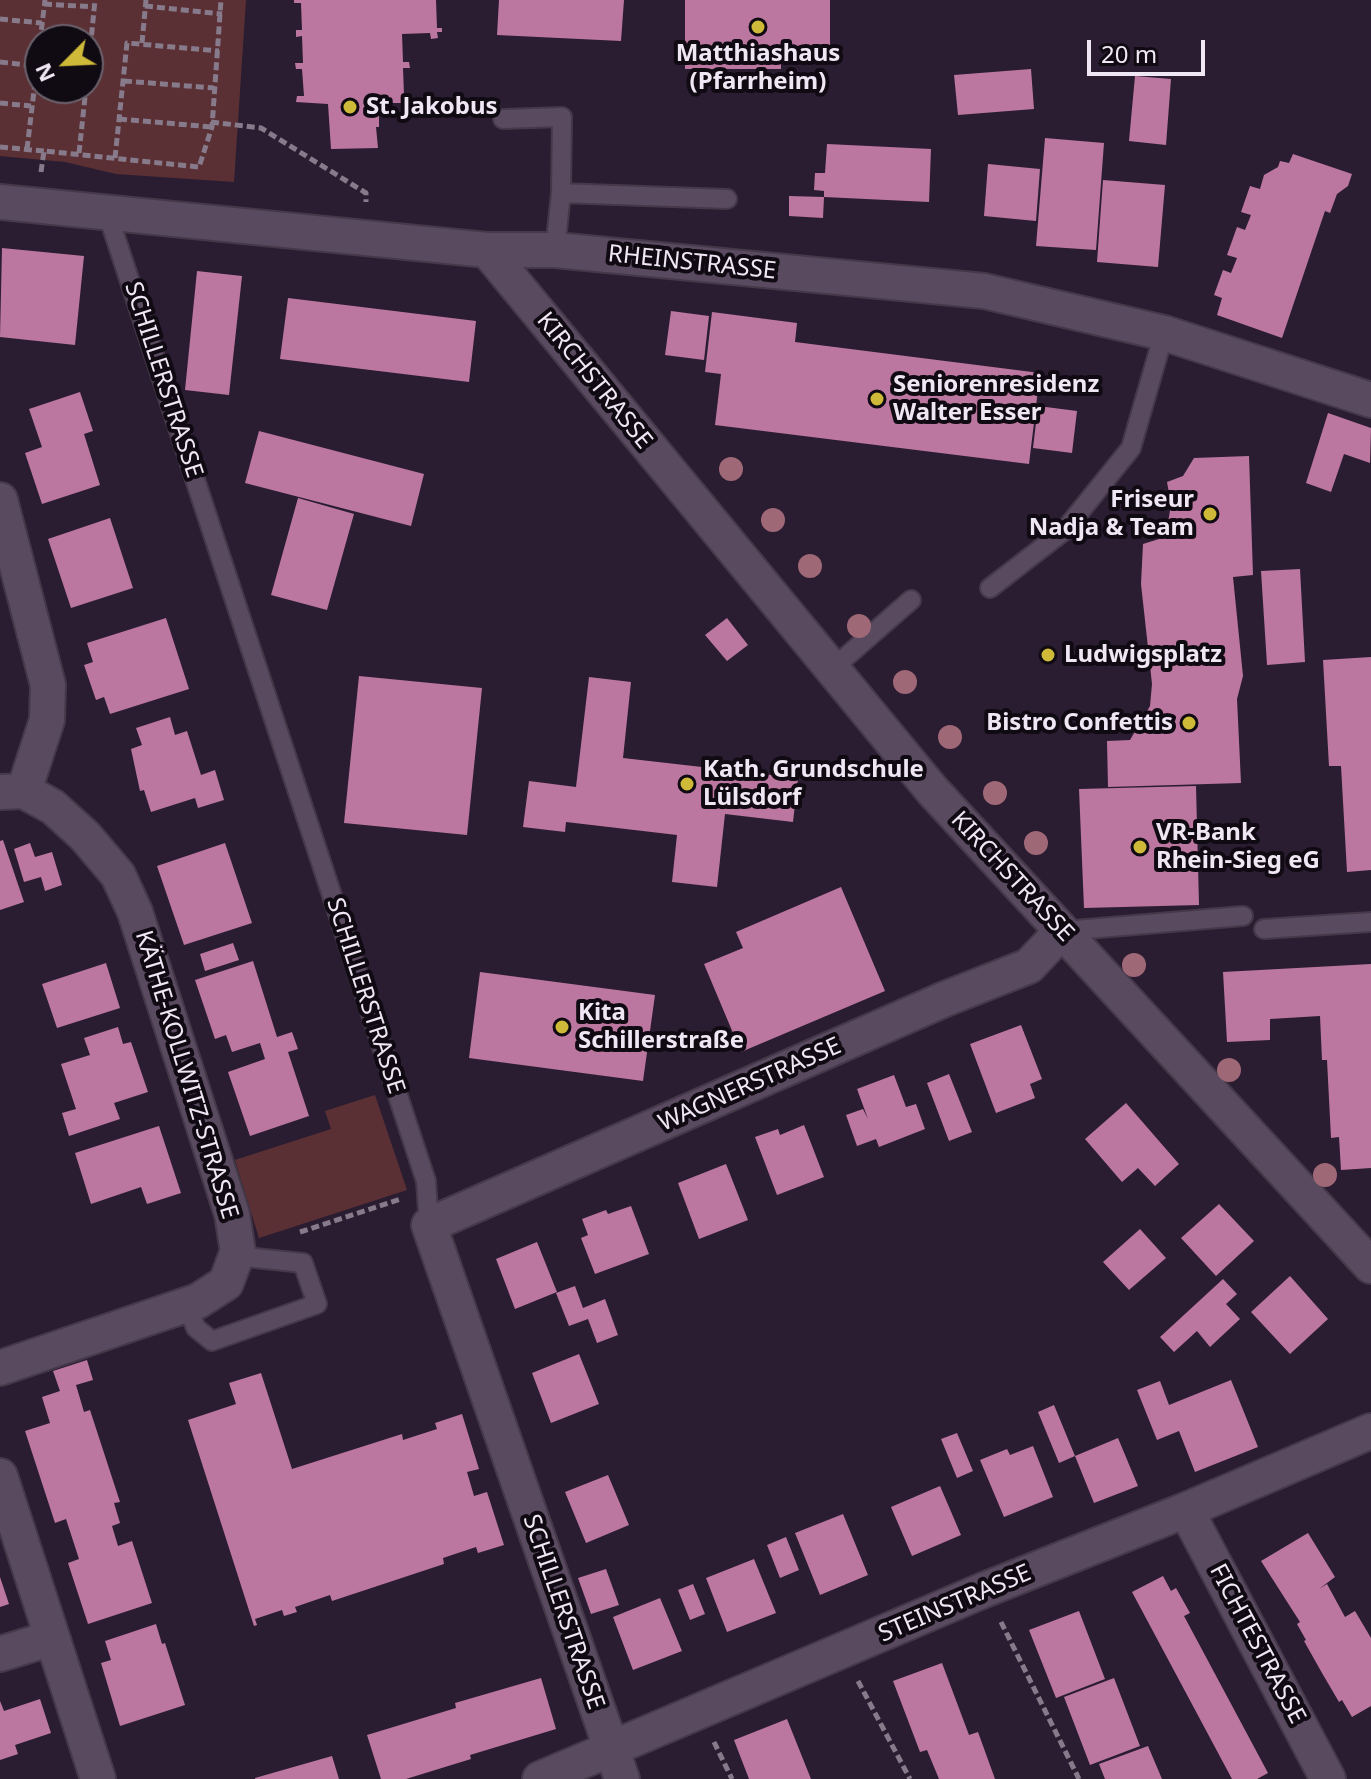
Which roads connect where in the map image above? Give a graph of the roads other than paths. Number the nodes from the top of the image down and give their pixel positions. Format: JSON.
{"nodes":[{"id":1,"x":503,"y":119,"type":"dead end"},
{"id":2,"x":561,"y":193,"type":"junction"},
{"id":3,"x":727,"y":199,"type":"dead end"},
{"id":4,"x":0,"y":202,"type":"edge"},
{"id":5,"x":107,"y":212,"type":"junction"},
{"id":6,"x":487,"y":250,"type":"junction"},
{"id":7,"x":555,"y":250,"type":"junction"},
{"id":8,"x":1164,"y":333,"type":"junction"},
{"id":9,"x":1371,"y":400,"type":"edge"},
{"id":10,"x":0,"y":500,"type":"edge"},
{"id":11,"x":9,"y":570,"type":"edge"},
{"id":12,"x":990,"y":588,"type":"dead end"},
{"id":13,"x":911,"y":600,"type":"dead end"},
{"id":14,"x":832,"y":669,"type":"junction"},
{"id":15,"x":12,"y":792,"type":"edge"},
{"id":16,"x":1243,"y":916,"type":"dead end"},
{"id":17,"x":1371,"y":922,"type":"edge"},
{"id":18,"x":1264,"y":929,"type":"dead end"},
{"id":19,"x":1062,"y":931,"type":"junction"},
{"id":20,"x":429,"y":1225,"type":"junction"},
{"id":21,"x":236,"y":1256,"type":"junction"},
{"id":22,"x":1371,"y":1266,"type":"edge"},
{"id":23,"x":186,"y":1304,"type":"junction"},
{"id":24,"x":0,"y":1368,"type":"edge"},
{"id":25,"x":1371,"y":1431,"type":"edge"},
{"id":26,"x":0,"y":1476,"type":"edge"},
{"id":27,"x":1186,"y":1510,"type":"junction"},
{"id":28,"x":52,"y":1638,"type":"junction"},
{"id":29,"x":0,"y":1654,"type":"edge"},
{"id":30,"x":617,"y":1764,"type":"edge"},
{"id":31,"x":98,"y":1779,"type":"edge"},
{"id":32,"x":540,"y":1779,"type":"edge"},
{"id":33,"x":1328,"y":1779,"type":"edge"}],
"edges":[{"from":1,"to":2,"type":"lane"},
{"from":2,"to":3,"type":"lane"},
{"from":2,"to":7,"type":"lane"},
{"from":4,"to":5,"type":"street","name":"RHEINSTRASSE"},
{"from":5,"to":6,"type":"street","name":"RHEINSTRASSE"},
{"from":5,"to":20,"type":"lane","name":"SCHILLERSTRASSE"},
{"from":6,"to":7,"type":"street","name":"RHEINSTRASSE"},
{"from":6,"to":14,"type":"street","name":"KIRCHSTRASSE"},
{"from":7,"to":8,"type":"street","name":"RHEINSTRASSE"},
{"from":8,"to":9,"type":"street","name":"RHEINSTRASSE"},
{"from":8,"to":12,"type":"lane"},
{"from":10,"to":11,"type":"street"},
{"from":11,"to":15,"type":"street"},
{"from":13,"to":14,"type":"lane"},
{"from":14,"to":19,"type":"street","name":"KIRCHSTRASSE"},
{"from":15,"to":21,"type":"street","name":"KÄTHE-KOLLWITZ-STRASSE"},
{"from":16,"to":19,"type":"lane"},
{"from":17,"to":18,"type":"lane"},
{"from":19,"to":20,"type":"street","name":"WAGNERSTRASSE"},
{"from":19,"to":22,"type":"street","name":"KIRCHSTRASSE"},
{"from":20,"to":30,"type":"street","name":"SCHILLERSTRASSE"},
{"from":21,"to":23,"type":"street"},
{"from":21,"to":23,"type":"lane"},
{"from":23,"to":24,"type":"street"},
{"from":25,"to":27,"type":"street","name":"STEINSTRASSE"},
{"from":26,"to":28,"type":"street"},
{"from":27,"to":30,"type":"street","name":"STEINSTRASSE"},
{"from":27,"to":33,"type":"street","name":"FICHTESTRASSE"},
{"from":28,"to":29,"type":"street"},
{"from":28,"to":31,"type":"street"},
{"from":30,"to":32,"type":"street","name":"STEINSTRASSE"}]}
